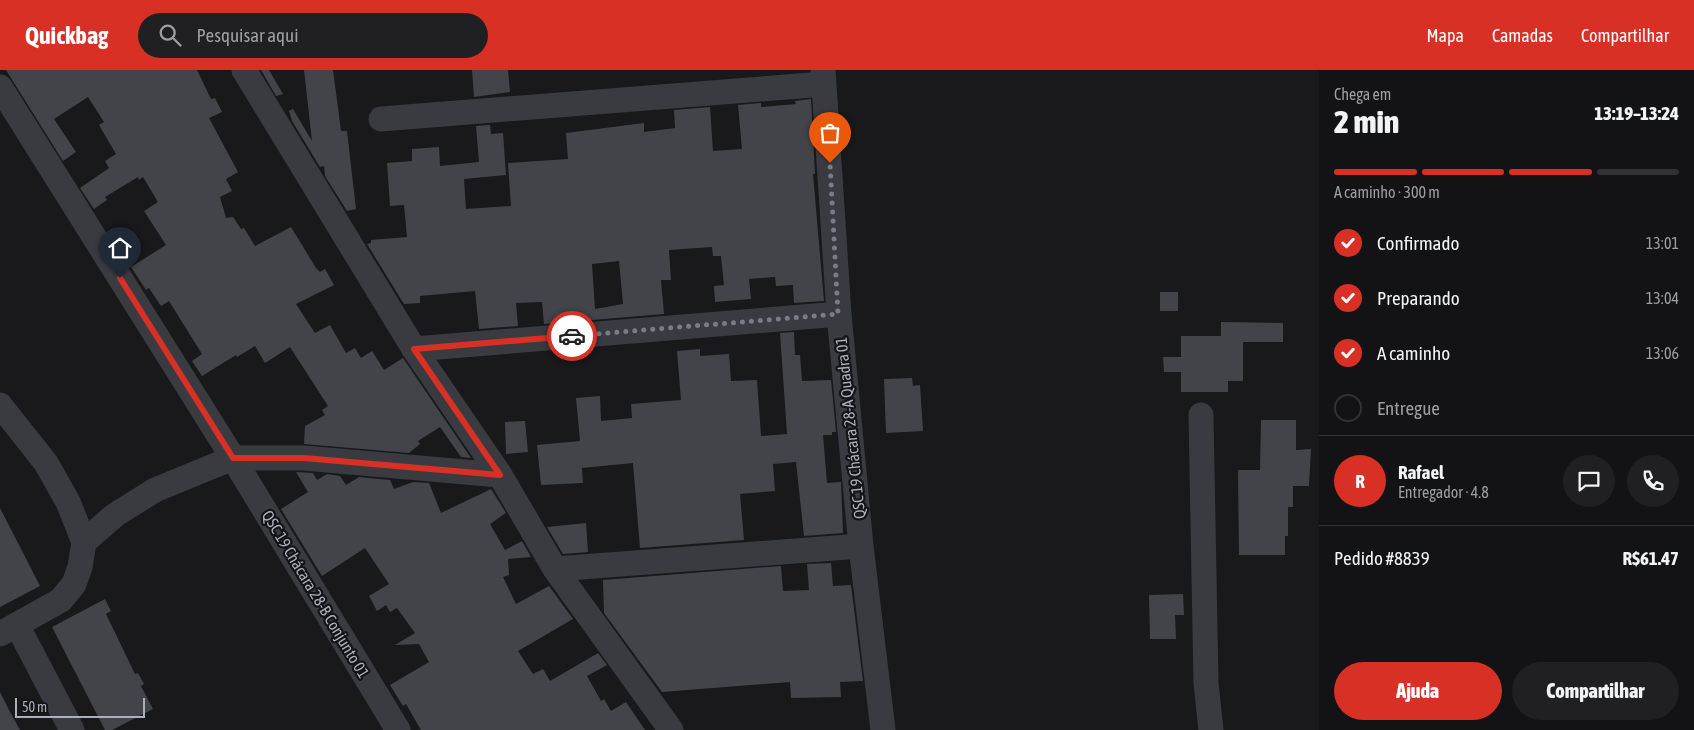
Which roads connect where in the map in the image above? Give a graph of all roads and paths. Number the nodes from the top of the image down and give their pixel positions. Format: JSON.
{"nodes":[{"id":1,"x":244,"y":70,"type":"edge"},
{"id":2,"x":823,"y":77,"type":"edge"},
{"id":3,"x":0,"y":87,"type":"edge"},
{"id":4,"x":381,"y":119,"type":"dead end"},
{"id":5,"x":838,"y":314,"type":"junction"},
{"id":6,"x":414,"y":349,"type":"junction"},
{"id":7,"x":0,"y":405,"type":"edge"},
{"id":8,"x":1202,"y":415,"type":"dead end"},
{"id":9,"x":233,"y":458,"type":"junction"},
{"id":10,"x":500,"y":475,"type":"junction"},
{"id":11,"x":84,"y":542,"type":"junction"},
{"id":12,"x":861,"y":546,"type":"junction"},
{"id":13,"x":555,"y":569,"type":"junction"},
{"id":14,"x":9,"y":629,"type":"edge"},
{"id":15,"x":72,"y":730,"type":"edge"},
{"id":16,"x":398,"y":730,"type":"edge"},
{"id":17,"x":670,"y":730,"type":"edge"},
{"id":18,"x":883,"y":730,"type":"edge"},
{"id":19,"x":1211,"y":730,"type":"edge"}],
"edges":[{"from":1,"to":6,"type":"street"},
{"from":2,"to":4,"type":"street"},
{"from":2,"to":5,"type":"street","name":"QSC 19 Chácara 28-A Quadra 01"},
{"from":3,"to":9,"type":"street","name":"QSC 19 Chácara 28-B Conjunto 01"},
{"from":5,"to":6,"type":"street"},
{"from":5,"to":12,"type":"street","name":"QSC 19 Chácara 28-A Quadra 01"},
{"from":6,"to":10,"type":"street"},
{"from":7,"to":11,"type":"street"},
{"from":8,"to":19,"type":"street"},
{"from":9,"to":10,"type":"street"},
{"from":9,"to":11,"type":"street"},
{"from":9,"to":16,"type":"street","name":"QSC 19 Chácara 28-B Conjunto 01"},
{"from":10,"to":13,"type":"street"},
{"from":11,"to":14,"type":"street"},
{"from":12,"to":13,"type":"street"},
{"from":12,"to":18,"type":"street","name":"QSC 19 Chácara 28-A Quadra 01"},
{"from":13,"to":17,"type":"street"},
{"from":14,"to":15,"type":"street"}]}
